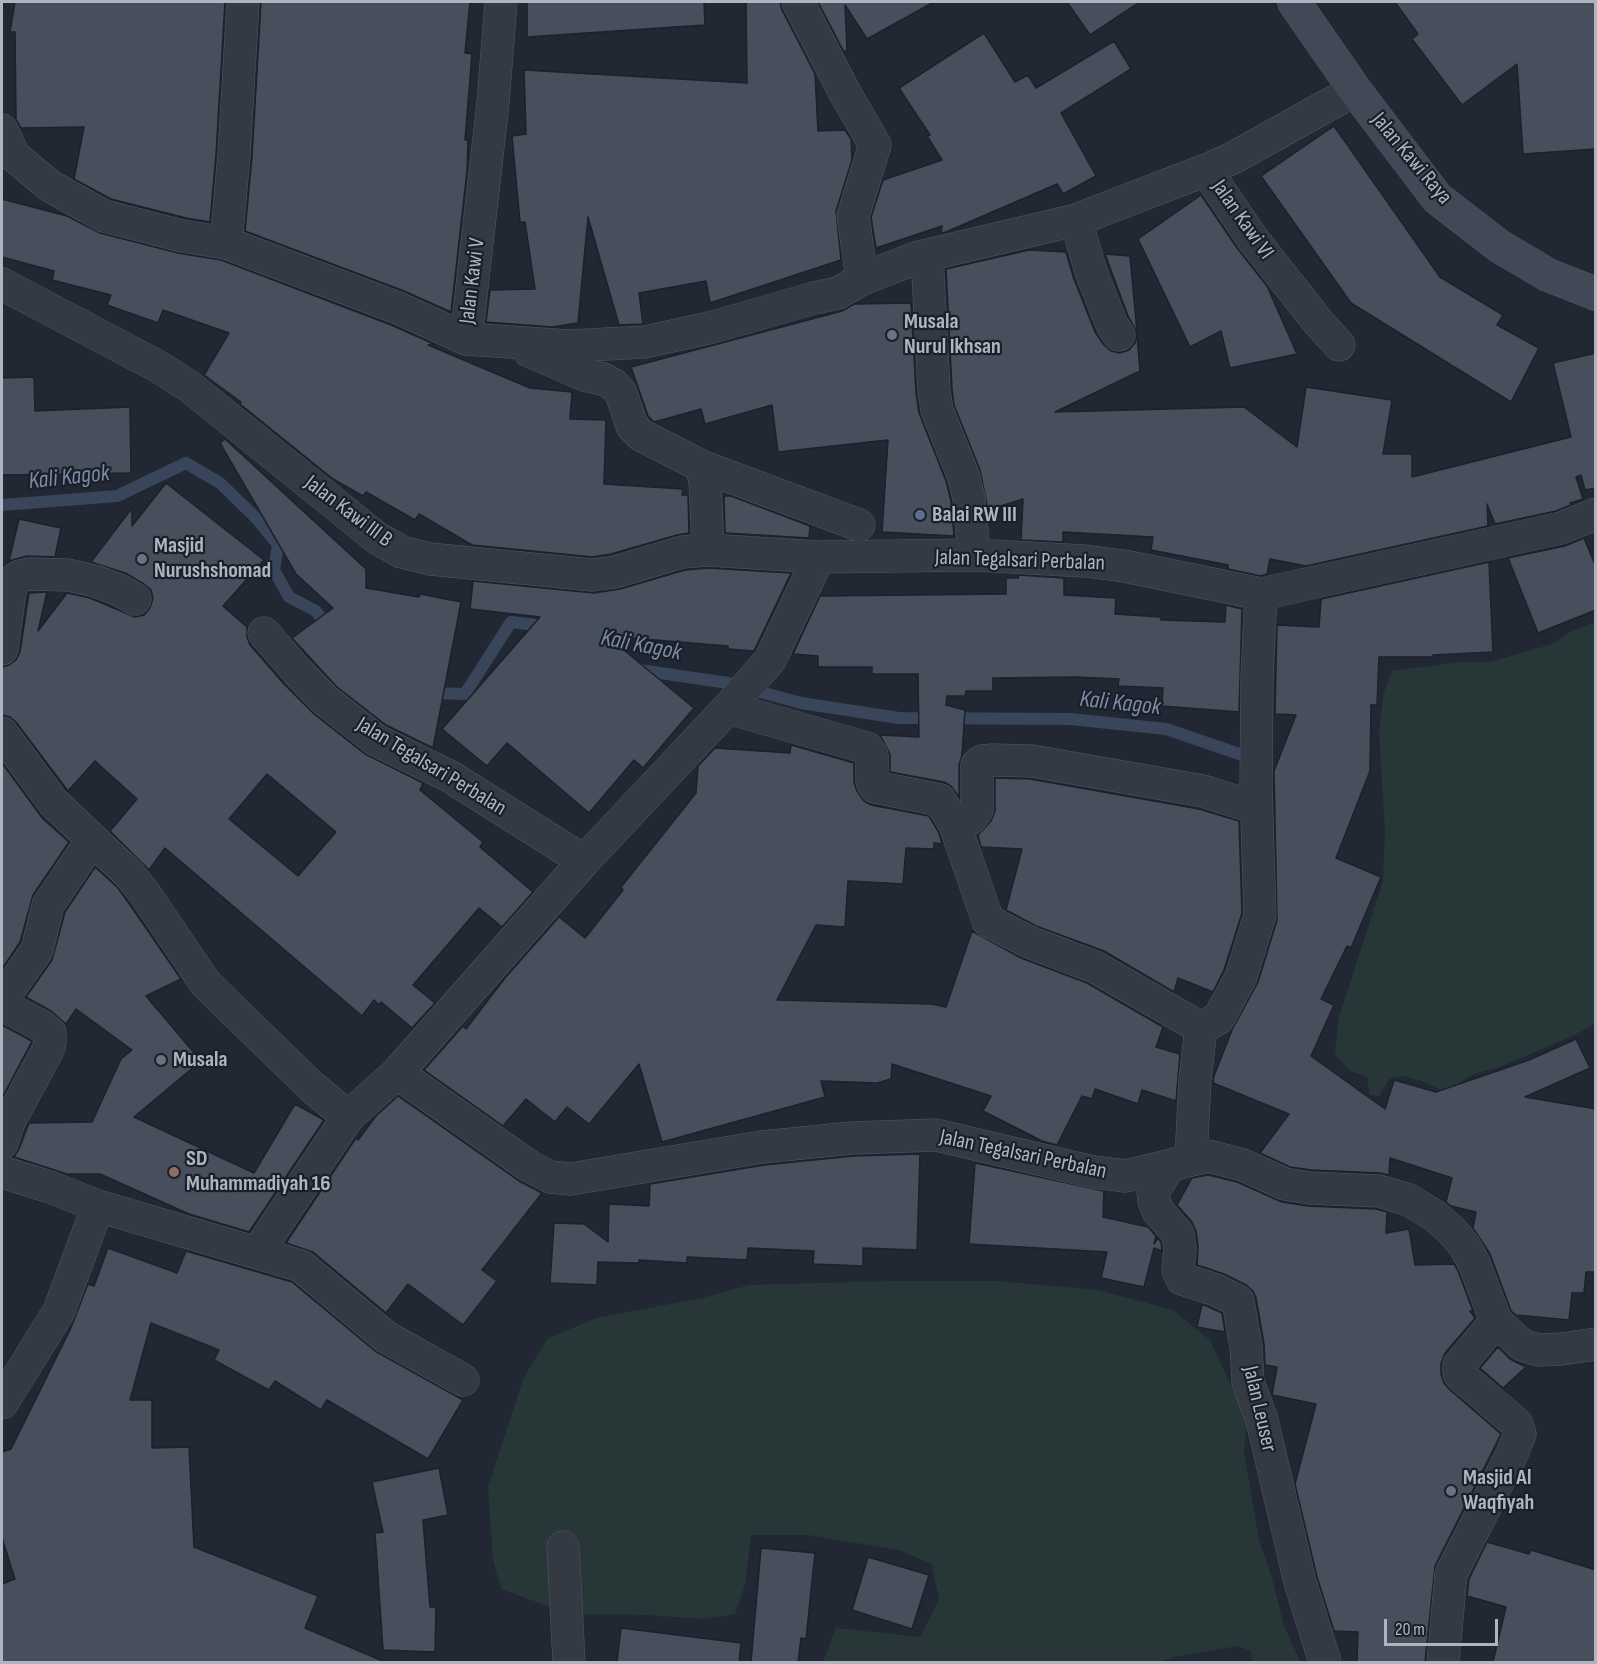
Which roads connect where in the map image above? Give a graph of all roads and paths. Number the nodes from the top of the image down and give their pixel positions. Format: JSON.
{"nodes":[{"id":1,"x":243,"y":2,"type":"edge"},
{"id":2,"x":501,"y":2,"type":"edge"},
{"id":3,"x":798,"y":2,"type":"edge"},
{"id":4,"x":1294,"y":2,"type":"edge"},
{"id":5,"x":1355,"y":90,"type":"junction"},
{"id":6,"x":2,"y":129,"type":"edge"},
{"id":7,"x":1206,"y":170,"type":"junction"},
{"id":8,"x":1076,"y":219,"type":"junction"},
{"id":9,"x":226,"y":243,"type":"junction"},
{"id":10,"x":927,"y":255,"type":"junction"},
{"id":11,"x":862,"y":279,"type":"junction"},
{"id":12,"x":2,"y":284,"type":"edge"},
{"id":13,"x":1596,"y":294,"type":"edge"},
{"id":14,"x":1119,"y":335,"type":"dead end"},
{"id":15,"x":466,"y":339,"type":"junction"},
{"id":16,"x":509,"y":342,"type":"junction"},
{"id":17,"x":1339,"y":345,"type":"dead end"},
{"id":18,"x":701,"y":466,"type":"junction"},
{"id":19,"x":1596,"y":513,"type":"edge"},
{"id":20,"x":859,"y":525,"type":"dead end"},
{"id":21,"x":708,"y":550,"type":"junction"},
{"id":22,"x":974,"y":555,"type":"junction"},
{"id":23,"x":819,"y":557,"type":"junction"},
{"id":24,"x":1261,"y":594,"type":"junction"},
{"id":25,"x":135,"y":598,"type":"dead end"},
{"id":26,"x":264,"y":633,"type":"dead end"},
{"id":27,"x":2,"y":650,"type":"edge"},
{"id":28,"x":734,"y":702,"type":"junction"},
{"id":29,"x":2,"y":733,"type":"edge"},
{"id":30,"x":1256,"y":798,"type":"junction"},
{"id":31,"x":955,"y":825,"type":"junction"},
{"id":32,"x":92,"y":840,"type":"junction"},
{"id":33,"x":584,"y":861,"type":"junction"},
{"id":34,"x":2,"y":1000,"type":"edge"},
{"id":35,"x":2,"y":1005,"type":"edge"},
{"id":36,"x":1201,"y":1028,"type":"junction"},
{"id":37,"x":397,"y":1074,"type":"junction"},
{"id":38,"x":348,"y":1117,"type":"junction"},
{"id":39,"x":2,"y":1143,"type":"edge"},
{"id":40,"x":1180,"y":1161,"type":"junction"},
{"id":41,"x":2,"y":1172,"type":"edge"},
{"id":42,"x":99,"y":1206,"type":"junction"},
{"id":43,"x":257,"y":1253,"type":"junction"},
{"id":44,"x":1496,"y":1321,"type":"junction"},
{"id":45,"x":1596,"y":1344,"type":"edge"},
{"id":46,"x":463,"y":1380,"type":"dead end"},
{"id":47,"x":2,"y":1403,"type":"edge"},
{"id":48,"x":563,"y":1546,"type":"dead end"},
{"id":49,"x":569,"y":1662,"type":"edge"},
{"id":50,"x":1325,"y":1662,"type":"edge"},
{"id":51,"x":1443,"y":1662,"type":"edge"}],
"edges":[{"from":1,"to":9,"type":"street"},
{"from":2,"to":15,"type":"street","name":"Jalan Kawi V"},
{"from":3,"to":11,"type":"street"},
{"from":4,"to":5,"type":"main road","name":"Jalan Kawi Raya"},
{"from":5,"to":7,"type":"street","name":"Jalan Kawi VI"},
{"from":5,"to":13,"type":"main road","name":"Jalan Kawi Raya"},
{"from":6,"to":9,"type":"street","name":"Jalan Kawi V"},
{"from":7,"to":8,"type":"street"},
{"from":7,"to":17,"type":"street","name":"Jalan Kawi VI"},
{"from":8,"to":10,"type":"street"},
{"from":8,"to":14,"type":"street"},
{"from":9,"to":15,"type":"street","name":"Jalan Kawi V"},
{"from":10,"to":11,"type":"street"},
{"from":10,"to":22,"type":"street"},
{"from":11,"to":16,"type":"street"},
{"from":12,"to":21,"type":"street","name":"Jalan Kawi III B"},
{"from":15,"to":16,"type":"street"},
{"from":16,"to":18,"type":"street"},
{"from":18,"to":20,"type":"street"},
{"from":18,"to":21,"type":"street"},
{"from":19,"to":24,"type":"street","name":"Jalan Tegalsari Perbalan"},
{"from":21,"to":23,"type":"street","name":"Jalan Kawi III B"},
{"from":22,"to":23,"type":"street","name":"Jalan Tegalsari Perbalan"},
{"from":22,"to":24,"type":"street","name":"Jalan Tegalsari Perbalan"},
{"from":23,"to":28,"type":"street"},
{"from":24,"to":30,"type":"street"},
{"from":25,"to":27,"type":"street"},
{"from":26,"to":33,"type":"street","name":"Jalan Tegalsari Perbalan"},
{"from":28,"to":31,"type":"street"},
{"from":28,"to":33,"type":"street"},
{"from":29,"to":32,"type":"street"},
{"from":30,"to":31,"type":"street"},
{"from":30,"to":36,"type":"street"},
{"from":31,"to":36,"type":"street"},
{"from":32,"to":34,"type":"street"},
{"from":32,"to":38,"type":"street"},
{"from":33,"to":37,"type":"street"},
{"from":35,"to":39,"type":"street"},
{"from":36,"to":40,"type":"street"},
{"from":37,"to":38,"type":"street"},
{"from":37,"to":40,"type":"street","name":"Jalan Tegalsari Perbalan"},
{"from":38,"to":43,"type":"street"},
{"from":40,"to":44,"type":"street","name":"Jalan Tegalsari Perbalan"},
{"from":40,"to":50,"type":"street","name":"Jalan Leuser"},
{"from":41,"to":42,"type":"street"},
{"from":42,"to":43,"type":"street"},
{"from":42,"to":47,"type":"street"},
{"from":43,"to":46,"type":"street"},
{"from":44,"to":45,"type":"street","name":"Jalan Tegalsari Perbalan"},
{"from":44,"to":51,"type":"street"},
{"from":48,"to":49,"type":"street"}]}
